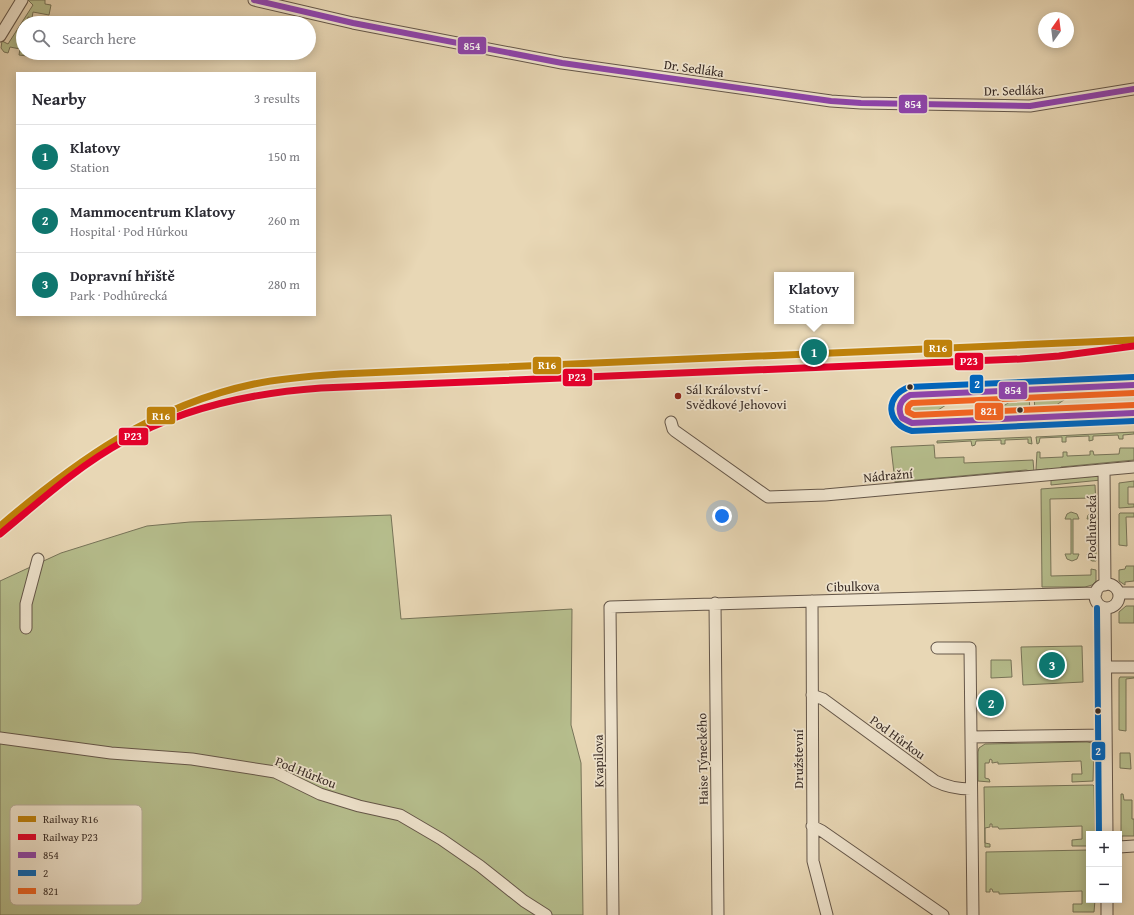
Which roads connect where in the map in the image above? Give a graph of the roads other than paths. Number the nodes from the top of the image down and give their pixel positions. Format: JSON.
{"nodes":[{"id":1,"x":22,"y":0,"type":"edge"},
{"id":2,"x":254,"y":0,"type":"edge"},
{"id":3,"x":0,"y":36,"type":"edge"},
{"id":4,"x":1134,"y":89,"type":"edge"},
{"id":5,"x":671,"y":422,"type":"dead end"},
{"id":6,"x":1134,"y":467,"type":"edge"},
{"id":7,"x":1104,"y":470,"type":"junction"},
{"id":8,"x":38,"y":559,"type":"dead end"},
{"id":9,"x":1105,"y":584,"type":"junction"},
{"id":10,"x":1096,"y":593,"type":"junction"},
{"id":11,"x":1119,"y":593,"type":"junction"},
{"id":12,"x":1134,"y":593,"type":"edge"},
{"id":13,"x":812,"y":601,"type":"junction"},
{"id":14,"x":715,"y":603,"type":"junction"},
{"id":15,"x":610,"y":607,"type":"joint"},
{"id":16,"x":1105,"y":608,"type":"junction"},
{"id":17,"x":26,"y":628,"type":"dead end"},
{"id":18,"x":937,"y":648,"type":"dead end"},
{"id":19,"x":1106,"y":667,"type":"junction"},
{"id":20,"x":1134,"y":667,"type":"edge"},
{"id":21,"x":812,"y":695,"type":"junction"},
{"id":22,"x":1106,"y":735,"type":"junction"},
{"id":23,"x":971,"y":737,"type":"junction"},
{"id":24,"x":0,"y":738,"type":"edge"},
{"id":25,"x":971,"y":789,"type":"junction"},
{"id":26,"x":812,"y":826,"type":"junction"},
{"id":27,"x":1107,"y":831,"type":"edge"},
{"id":28,"x":1134,"y":846,"type":"edge"},
{"id":29,"x":1122,"y":847,"type":"edge"},
{"id":30,"x":1107,"y":903,"type":"edge"},
{"id":31,"x":546,"y":915,"type":"edge"},
{"id":32,"x":613,"y":915,"type":"edge"},
{"id":33,"x":718,"y":915,"type":"edge"},
{"id":34,"x":827,"y":915,"type":"edge"},
{"id":35,"x":943,"y":915,"type":"edge"},
{"id":36,"x":973,"y":915,"type":"edge"},
{"id":37,"x":1107,"y":915,"type":"edge"}],
"edges":[{"from":1,"to":3,"type":"street"},
{"from":2,"to":4,"type":"street","name":"Dr. Sedláka"},
{"from":5,"to":7,"type":"street","name":"Nádražní"},
{"from":6,"to":7,"type":"street","name":"Nádražní"},
{"from":7,"to":9,"type":"street","name":"Podhůrecká"},
{"from":8,"to":17,"type":"street"},
{"from":9,"to":10,"type":"street"},
{"from":9,"to":11,"type":"street"},
{"from":10,"to":13,"type":"street","name":"Cibulkova"},
{"from":10,"to":16,"type":"street"},
{"from":11,"to":12,"type":"street"},
{"from":11,"to":16,"type":"street"},
{"from":13,"to":14,"type":"street","name":"Cibulkova"},
{"from":13,"to":21,"type":"street","name":"Družstevní"},
{"from":14,"to":15,"type":"street","name":"Cibulkova"},
{"from":14,"to":33,"type":"street","name":"Haise Týneckého"},
{"from":15,"to":32,"type":"street","name":"Kvapilova"},
{"from":16,"to":19,"type":"street"},
{"from":18,"to":23,"type":"street"},
{"from":19,"to":20,"type":"street"},
{"from":19,"to":22,"type":"street"},
{"from":21,"to":25,"type":"street","name":"Pod Hůrkou"},
{"from":21,"to":26,"type":"street","name":"Družstevní"},
{"from":22,"to":23,"type":"street"},
{"from":22,"to":27,"type":"street"},
{"from":23,"to":25,"type":"street"},
{"from":24,"to":31,"type":"street","name":"Pod Hůrkou"},
{"from":25,"to":36,"type":"street"},
{"from":26,"to":34,"type":"street","name":"Družstevní"},
{"from":26,"to":35,"type":"street"},
{"from":28,"to":29,"type":"street"},
{"from":30,"to":37,"type":"street"}]}
